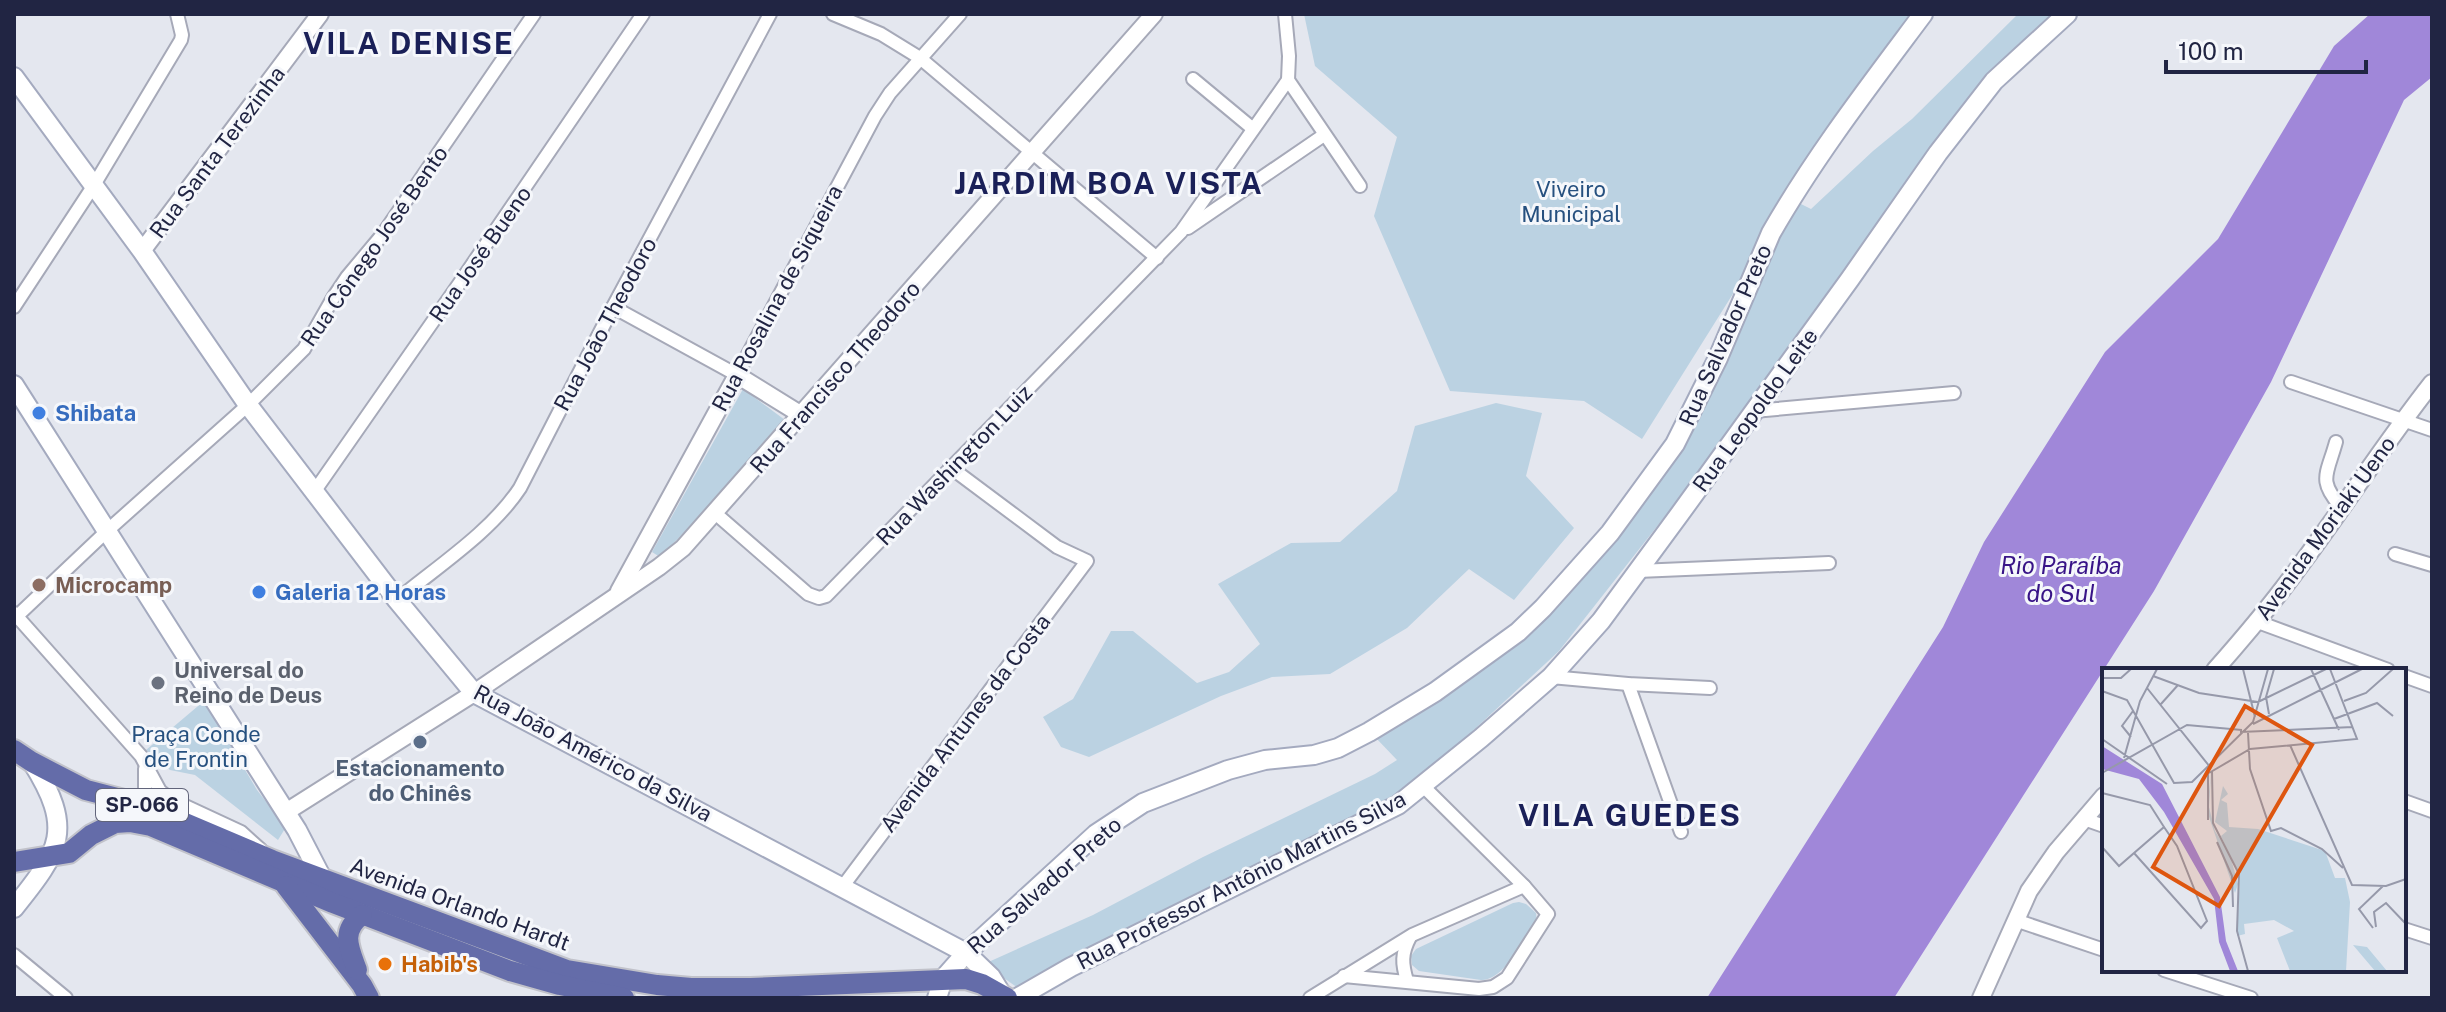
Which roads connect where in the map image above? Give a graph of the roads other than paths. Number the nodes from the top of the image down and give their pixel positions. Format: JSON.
{"nodes":[{"id":1,"x":177,"y":14,"type":"edge"},
{"id":2,"x":320,"y":14,"type":"edge"},
{"id":3,"x":534,"y":14,"type":"edge"},
{"id":4,"x":643,"y":14,"type":"edge"},
{"id":5,"x":770,"y":14,"type":"edge"},
{"id":6,"x":833,"y":14,"type":"edge"},
{"id":7,"x":960,"y":14,"type":"edge"},
{"id":8,"x":1154,"y":14,"type":"edge"},
{"id":9,"x":1285,"y":14,"type":"edge"},
{"id":10,"x":1923,"y":14,"type":"edge"},
{"id":11,"x":2067,"y":14,"type":"edge"},
{"id":12,"x":920,"y":58,"type":"junction"},
{"id":13,"x":14,"y":77,"type":"edge"},
{"id":14,"x":1193,"y":79,"type":"dead end"},
{"id":15,"x":1288,"y":80,"type":"junction"},
{"id":16,"x":1252,"y":128,"type":"junction"},
{"id":17,"x":1324,"y":135,"type":"junction"},
{"id":18,"x":1032,"y":154,"type":"junction"},
{"id":19,"x":94,"y":185,"type":"junction"},
{"id":20,"x":1360,"y":186,"type":"dead end"},
{"id":21,"x":1181,"y":232,"type":"junction"},
{"id":22,"x":142,"y":251,"type":"junction"},
{"id":23,"x":1157,"y":258,"type":"junction"},
{"id":24,"x":14,"y":307,"type":"edge"},
{"id":25,"x":613,"y":307,"type":"junction"},
{"id":26,"x":737,"y":375,"type":"junction"},
{"id":27,"x":2291,"y":382,"type":"dead end"},
{"id":28,"x":2432,"y":383,"type":"edge"},
{"id":29,"x":14,"y":385,"type":"edge"},
{"id":30,"x":1954,"y":393,"type":"dead end"},
{"id":31,"x":248,"y":405,"type":"junction"},
{"id":32,"x":1754,"y":411,"type":"junction"},
{"id":33,"x":800,"y":414,"type":"junction"},
{"id":34,"x":2403,"y":420,"type":"junction"},
{"id":35,"x":2432,"y":430,"type":"edge"},
{"id":36,"x":2336,"y":442,"type":"dead end"},
{"id":37,"x":950,"y":467,"type":"junction"},
{"id":38,"x":314,"y":492,"type":"junction"},
{"id":39,"x":2342,"y":508,"type":"junction"},
{"id":40,"x":715,"y":513,"type":"junction"},
{"id":41,"x":108,"y":530,"type":"junction"},
{"id":42,"x":2395,"y":554,"type":"dead end"},
{"id":43,"x":1829,"y":563,"type":"dead end"},
{"id":44,"x":2432,"y":565,"type":"edge"},
{"id":45,"x":1638,"y":571,"type":"junction"},
{"id":46,"x":616,"y":596,"type":"junction"},
{"id":47,"x":397,"y":600,"type":"junction"},
{"id":48,"x":15,"y":617,"type":"edge"},
{"id":49,"x":2258,"y":622,"type":"junction"},
{"id":50,"x":2217,"y":668,"type":"edge"},
{"id":51,"x":2383,"y":668,"type":"edge"},
{"id":52,"x":1551,"y":677,"type":"junction"},
{"id":53,"x":2406,"y":677,"type":"edge"},
{"id":54,"x":1628,"y":684,"type":"junction"},
{"id":55,"x":2432,"y":686,"type":"edge"},
{"id":56,"x":1710,"y":688,"type":"dead end"},
{"id":57,"x":474,"y":693,"type":"junction"},
{"id":58,"x":14,"y":750,"type":"edge"},
{"id":59,"x":141,"y":756,"type":"junction"},
{"id":60,"x":32,"y":762,"type":"junction"},
{"id":61,"x":1423,"y":786,"type":"junction"},
{"id":62,"x":2102,"y":798,"type":"edge"},
{"id":63,"x":2406,"y":802,"type":"edge"},
{"id":64,"x":140,"y":804,"type":"junction"},
{"id":65,"x":2432,"y":811,"type":"edge"},
{"id":66,"x":286,"y":812,"type":"junction"},
{"id":67,"x":2084,"y":819,"type":"junction"},
{"id":68,"x":2102,"y":825,"type":"edge"},
{"id":69,"x":1681,"y":832,"type":"dead end"},
{"id":70,"x":52,"y":855,"type":"junction"},
{"id":71,"x":272,"y":860,"type":"junction"},
{"id":72,"x":14,"y":862,"type":"edge"},
{"id":73,"x":323,"y":878,"type":"junction"},
{"id":74,"x":283,"y":883,"type":"junction"},
{"id":75,"x":843,"y":886,"type":"junction"},
{"id":76,"x":1524,"y":886,"type":"junction"},
{"id":77,"x":333,"y":903,"type":"junction"},
{"id":78,"x":14,"y":908,"type":"edge"},
{"id":79,"x":362,"y":915,"type":"junction"},
{"id":80,"x":2015,"y":920,"type":"junction"},
{"id":81,"x":2406,"y":930,"type":"edge"},
{"id":82,"x":1412,"y":935,"type":"junction"},
{"id":83,"x":2432,"y":938,"type":"edge"},
{"id":84,"x":2102,"y":949,"type":"edge"},
{"id":85,"x":966,"y":953,"type":"junction"},
{"id":86,"x":14,"y":955,"type":"edge"},
{"id":87,"x":2170,"y":972,"type":"edge"},
{"id":88,"x":1344,"y":976,"type":"junction"},
{"id":89,"x":1407,"y":981,"type":"junction"},
{"id":90,"x":940,"y":988,"type":"edge"},
{"id":91,"x":366,"y":992,"type":"edge"},
{"id":92,"x":1009,"y":997,"type":"edge"},
{"id":93,"x":66,"y":998,"type":"edge"},
{"id":94,"x":624,"y":998,"type":"edge"},
{"id":95,"x":1310,"y":998,"type":"edge"},
{"id":96,"x":1981,"y":998,"type":"edge"},
{"id":97,"x":2251,"y":998,"type":"edge"}],
"edges":[{"from":1,"to":19,"type":"street"},
{"from":2,"to":22,"type":"street","name":"Rua Santa Terezinha"},
{"from":3,"to":31,"type":"street","name":"Rua Cônego José Bento"},
{"from":4,"to":38,"type":"street","name":"Rua José Bueno"},
{"from":5,"to":25,"type":"street","name":"Rua João Theodoro"},
{"from":6,"to":12,"type":"street"},
{"from":7,"to":12,"type":"street","name":"Rua Rosalina de Siqueira"},
{"from":8,"to":18,"type":"street","name":"Rua Francisco Theodoro"},
{"from":9,"to":15,"type":"street"},
{"from":10,"to":85,"type":"main road","name":"Rua Salvador Preto"},
{"from":11,"to":32,"type":"main road","name":"Rua Leopoldo Leite"},
{"from":12,"to":18,"type":"street"},
{"from":12,"to":26,"type":"street","name":"Rua Rosalina de Siqueira"},
{"from":13,"to":19,"type":"main road","name":"Rua João Américo da Silva"},
{"from":14,"to":16,"type":"street"},
{"from":15,"to":16,"type":"street","name":"Rua Washington Luiz"},
{"from":15,"to":17,"type":"street"},
{"from":16,"to":21,"type":"street","name":"Rua Washington Luiz"},
{"from":17,"to":20,"type":"street"},
{"from":17,"to":21,"type":"street","name":"Rua Washington Luiz"},
{"from":18,"to":23,"type":"street"},
{"from":18,"to":33,"type":"street","name":"Rua Francisco Theodoro"},
{"from":19,"to":22,"type":"main road","name":"Rua João Américo da Silva"},
{"from":19,"to":24,"type":"street"},
{"from":21,"to":23,"type":"street","name":"Rua Washington Luiz"},
{"from":22,"to":31,"type":"main road","name":"Rua João Américo da Silva"},
{"from":23,"to":37,"type":"street","name":"Rua Washington Luiz"},
{"from":25,"to":26,"type":"street"},
{"from":25,"to":47,"type":"street","name":"Rua João Theodoro"},
{"from":26,"to":33,"type":"street"},
{"from":26,"to":46,"type":"street","name":"Rua Rosalina de Siqueira"},
{"from":27,"to":34,"type":"street"},
{"from":28,"to":34,"type":"street","name":"Avenida Moriaki Ueno"},
{"from":29,"to":41,"type":"main road"},
{"from":30,"to":32,"type":"street"},
{"from":31,"to":38,"type":"main road","name":"Rua João Américo da Silva"},
{"from":31,"to":41,"type":"street","name":"Rua Cônego José Bento"},
{"from":32,"to":45,"type":"main road","name":"Rua Leopoldo Leite"},
{"from":33,"to":40,"type":"street","name":"Rua Francisco Theodoro"},
{"from":34,"to":35,"type":"street"},
{"from":34,"to":39,"type":"street","name":"Avenida Moriaki Ueno"},
{"from":36,"to":39,"type":"street"},
{"from":37,"to":40,"type":"street","name":"Rua Washington Luiz"},
{"from":37,"to":75,"type":"street","name":"Avenida Antunes da Costa"},
{"from":38,"to":47,"type":"main road","name":"Rua João Américo da Silva"},
{"from":39,"to":49,"type":"street","name":"Avenida Moriaki Ueno"},
{"from":40,"to":46,"type":"street","name":"Rua Francisco Theodoro"},
{"from":41,"to":48,"type":"street","name":"Rua Cônego José Bento"},
{"from":41,"to":66,"type":"main road"},
{"from":42,"to":44,"type":"street"},
{"from":43,"to":45,"type":"street"},
{"from":45,"to":52,"type":"main road","name":"Rua Leopoldo Leite"},
{"from":46,"to":57,"type":"street","name":"Rua Francisco Theodoro"},
{"from":47,"to":57,"type":"main road","name":"Rua João Américo da Silva"},
{"from":48,"to":59,"type":"street"},
{"from":49,"to":50,"type":"street","name":"Avenida Moriaki Ueno"},
{"from":49,"to":51,"type":"street"},
{"from":52,"to":54,"type":"street"},
{"from":52,"to":61,"type":"main road","name":"Rua Leopoldo Leite"},
{"from":53,"to":55,"type":"street"},
{"from":54,"to":56,"type":"street"},
{"from":54,"to":69,"type":"street"},
{"from":57,"to":66,"type":"street","name":"Rua Francisco Theodoro"},
{"from":57,"to":75,"type":"main road","name":"Rua João Américo da Silva"},
{"from":58,"to":60,"type":"main road","name":"Avenida Orlando Hardt","number":"SP-066"},
{"from":59,"to":64,"type":"street"},
{"from":59,"to":71,"type":"street"},
{"from":60,"to":64,"type":"main road","name":"Avenida Orlando Hardt","number":"SP-066"},
{"from":60,"to":70,"type":"main road"},
{"from":61,"to":76,"type":"street"},
{"from":61,"to":92,"type":"main road","name":"Rua Professor Antônio Martins Silva"},
{"from":62,"to":67,"type":"street"},
{"from":63,"to":65,"type":"street"},
{"from":64,"to":71,"type":"main road","name":"Avenida Orlando Hardt","number":"SP-066"},
{"from":66,"to":73,"type":"main road"},
{"from":67,"to":68,"type":"street"},
{"from":67,"to":80,"type":"street"},
{"from":70,"to":72,"type":"main road","name":"Avenida Orlando Hardt"},
{"from":70,"to":74,"type":"main road","name":"Avenida Orlando Hardt"},
{"from":70,"to":78,"type":"main road"},
{"from":71,"to":73,"type":"main road","name":"Avenida Orlando Hardt"},
{"from":71,"to":74,"type":"main road"},
{"from":73,"to":77,"type":"main road"},
{"from":73,"to":90,"type":"main road","name":"Avenida Orlando Hardt"},
{"from":74,"to":77,"type":"main road","name":"Avenida Orlando Hardt"},
{"from":74,"to":91,"type":"main road"},
{"from":75,"to":85,"type":"main road","name":"Rua João Américo da Silva"},
{"from":76,"to":82,"type":"street"},
{"from":76,"to":89,"type":"street"},
{"from":77,"to":79,"type":"main road","name":"Avenida Orlando Hardt"},
{"from":79,"to":91,"type":"main road"},
{"from":79,"to":94,"type":"main road","name":"Avenida Orlando Hardt"},
{"from":80,"to":84,"type":"street"},
{"from":80,"to":96,"type":"street"},
{"from":81,"to":83,"type":"street"},
{"from":82,"to":88,"type":"street"},
{"from":82,"to":89,"type":"street"},
{"from":85,"to":90,"type":"main road","name":"Rua Salvador Preto"},
{"from":85,"to":92,"type":"main road","name":"Rua João Américo da Silva"},
{"from":86,"to":93,"type":"street"},
{"from":87,"to":97,"type":"street"},
{"from":88,"to":89,"type":"street"},
{"from":88,"to":95,"type":"street"},
{"from":90,"to":92,"type":"main road","name":"Avenida Orlando Hardt"}]}
